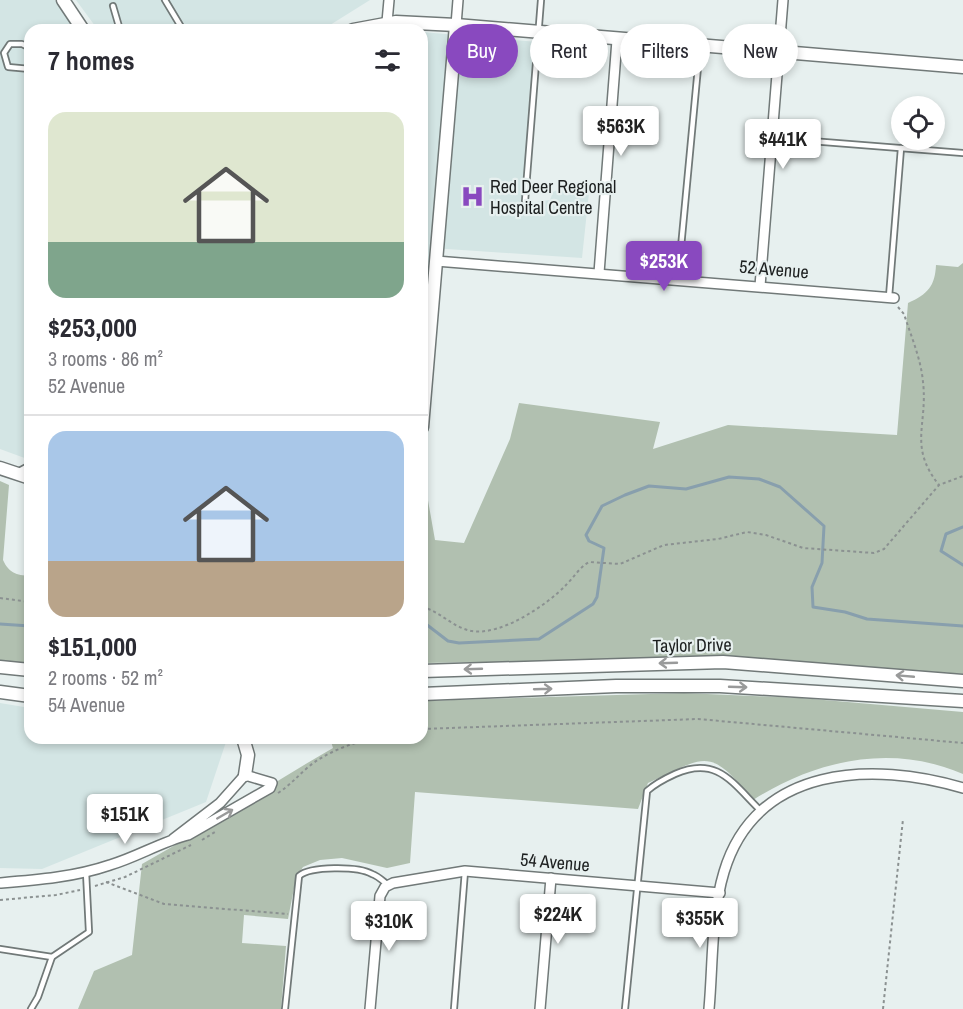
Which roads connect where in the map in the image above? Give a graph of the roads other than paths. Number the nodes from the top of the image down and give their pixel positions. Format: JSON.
{"nodes":[{"id":1,"x":63,"y":0,"type":"edge"},
{"id":2,"x":165,"y":0,"type":"edge"},
{"id":3,"x":389,"y":0,"type":"edge"},
{"id":4,"x":458,"y":0,"type":"edge"},
{"id":5,"x":541,"y":0,"type":"edge"},
{"id":6,"x":783,"y":0,"type":"edge"},
{"id":7,"x":113,"y":6,"type":"dead end"},
{"id":8,"x":387,"y":22,"type":"junction"},
{"id":9,"x":79,"y":24,"type":"edge"},
{"id":10,"x":118,"y":24,"type":"edge"},
{"id":11,"x":179,"y":24,"type":"edge"},
{"id":12,"x":378,"y":24,"type":"edge"},
{"id":13,"x":456,"y":24,"type":"edge"},
{"id":14,"x":539,"y":24,"type":"edge"},
{"id":15,"x":781,"y":24,"type":"edge"},
{"id":16,"x":446,"y":25,"type":"edge"},
{"id":17,"x":608,"y":39,"type":"edge"},
{"id":18,"x":617,"y":40,"type":"junction"},
{"id":19,"x":620,"y":40,"type":"edge"},
{"id":20,"x":24,"y":45,"type":"edge"},
{"id":21,"x":798,"y":54,"type":"edge"},
{"id":22,"x":963,"y":67,"type":"edge"},
{"id":23,"x":24,"y":68,"type":"edge"},
{"id":24,"x":452,"y":78,"type":"edge"},
{"id":25,"x":535,"y":78,"type":"edge"},
{"id":26,"x":697,"y":78,"type":"edge"},
{"id":27,"x":777,"y":78,"type":"edge"},
{"id":28,"x":772,"y":138,"type":"junction"},
{"id":29,"x":891,"y":147,"type":"edge"},
{"id":30,"x":901,"y":150,"type":"edge"},
{"id":31,"x":926,"y":150,"type":"edge"},
{"id":32,"x":963,"y":153,"type":"edge"},
{"id":33,"x":525,"y":201,"type":"dead end"},
{"id":34,"x":436,"y":261,"type":"junction"},
{"id":35,"x":599,"y":273,"type":"junction"},
{"id":36,"x":678,"y":279,"type":"junction"},
{"id":37,"x":760,"y":286,"type":"junction"},
{"id":38,"x":891,"y":298,"type":"joint"},
{"id":39,"x":428,"y":314,"type":"edge"},
{"id":40,"x":0,"y":468,"type":"edge"},
{"id":41,"x":24,"y":468,"type":"edge"},
{"id":42,"x":14,"y":473,"type":"junction"},
{"id":43,"x":24,"y":476,"type":"edge"},
{"id":44,"x":0,"y":667,"type":"edge"},
{"id":45,"x":24,"y":669,"type":"edge"},
{"id":46,"x":428,"y":671,"type":"edge"},
{"id":47,"x":963,"y":681,"type":"edge"},
{"id":48,"x":0,"y":692,"type":"edge"},
{"id":49,"x":428,"y":694,"type":"edge"},
{"id":50,"x":24,"y":695,"type":"edge"},
{"id":51,"x":963,"y":701,"type":"edge"},
{"id":52,"x":245,"y":744,"type":"edge"},
{"id":53,"x":245,"y":775,"type":"junction"},
{"id":54,"x":963,"y":788,"type":"edge"},
{"id":55,"x":762,"y":812,"type":"junction"},
{"id":56,"x":173,"y":839,"type":"junction"},
{"id":57,"x":465,"y":871,"type":"junction"},
{"id":58,"x":86,"y":872,"type":"junction"},
{"id":59,"x":550,"y":878,"type":"junction"},
{"id":60,"x":0,"y":883,"type":"edge"},
{"id":61,"x":388,"y":885,"type":"junction"},
{"id":62,"x":636,"y":886,"type":"junction"},
{"id":63,"x":720,"y":893,"type":"junction"},
{"id":64,"x":0,"y":949,"type":"edge"},
{"id":65,"x":52,"y":957,"type":"junction"},
{"id":66,"x":31,"y":1009,"type":"edge"},
{"id":67,"x":285,"y":1009,"type":"edge"},
{"id":68,"x":370,"y":1009,"type":"edge"},
{"id":69,"x":454,"y":1009,"type":"edge"},
{"id":70,"x":540,"y":1009,"type":"edge"},
{"id":71,"x":626,"y":1009,"type":"edge"},
{"id":72,"x":709,"y":1009,"type":"edge"}],
"edges":[{"from":1,"to":9,"type":"main road"},
{"from":2,"to":11,"type":"lane"},
{"from":3,"to":8,"type":"street"},
{"from":4,"to":13,"type":"street"},
{"from":5,"to":14,"type":"lane"},
{"from":6,"to":15,"type":"street"},
{"from":7,"to":10,"type":"lane"},
{"from":8,"to":12,"type":"main road"},
{"from":8,"to":16,"type":"main road"},
{"from":17,"to":18,"type":"main road"},
{"from":18,"to":19,"type":"main road"},
{"from":18,"to":35,"type":"street"},
{"from":20,"to":23,"type":"lane"},
{"from":21,"to":22,"type":"main road"},
{"from":24,"to":34,"type":"main road"},
{"from":25,"to":33,"type":"lane"},
{"from":26,"to":36,"type":"lane"},
{"from":27,"to":28,"type":"street"},
{"from":28,"to":29,"type":"lane"},
{"from":28,"to":37,"type":"street"},
{"from":30,"to":38,"type":"lane"},
{"from":31,"to":32,"type":"lane"},
{"from":34,"to":35,"type":"street","name":"52 Avenue"},
{"from":34,"to":39,"type":"main road"},
{"from":35,"to":36,"type":"street","name":"52 Avenue"},
{"from":36,"to":37,"type":"street","name":"52 Avenue"},
{"from":37,"to":38,"type":"street","name":"52 Avenue"},
{"from":40,"to":42,"type":"main road"},
{"from":41,"to":42,"type":"lane"},
{"from":42,"to":43,"type":"main road"},
{"from":44,"to":45,"type":"main road"},
{"from":47,"to":46,"type":"main road","name":"Taylor Drive","one_way":true},
{"from":48,"to":50,"type":"main road"},
{"from":49,"to":51,"type":"main road","one_way":true},
{"from":52,"to":53,"type":"main road"},
{"from":53,"to":56,"type":"street"},
{"from":56,"to":53,"type":"street","one_way":true},
{"from":54,"to":55,"type":"street"},
{"from":55,"to":62,"type":"lane"},
{"from":55,"to":63,"type":"street"},
{"from":56,"to":58,"type":"street"},
{"from":57,"to":59,"type":"street","name":"54 Avenue"},
{"from":57,"to":61,"type":"street","name":"54 Avenue"},
{"from":57,"to":69,"type":"lane"},
{"from":58,"to":60,"type":"street"},
{"from":58,"to":65,"type":"lane"},
{"from":59,"to":62,"type":"street","name":"54 Avenue"},
{"from":59,"to":70,"type":"street"},
{"from":61,"to":67,"type":"lane"},
{"from":61,"to":68,"type":"street"},
{"from":62,"to":63,"type":"street","name":"54 Avenue"},
{"from":62,"to":71,"type":"lane"},
{"from":63,"to":72,"type":"street"},
{"from":64,"to":65,"type":"lane"},
{"from":65,"to":66,"type":"lane"}]}
